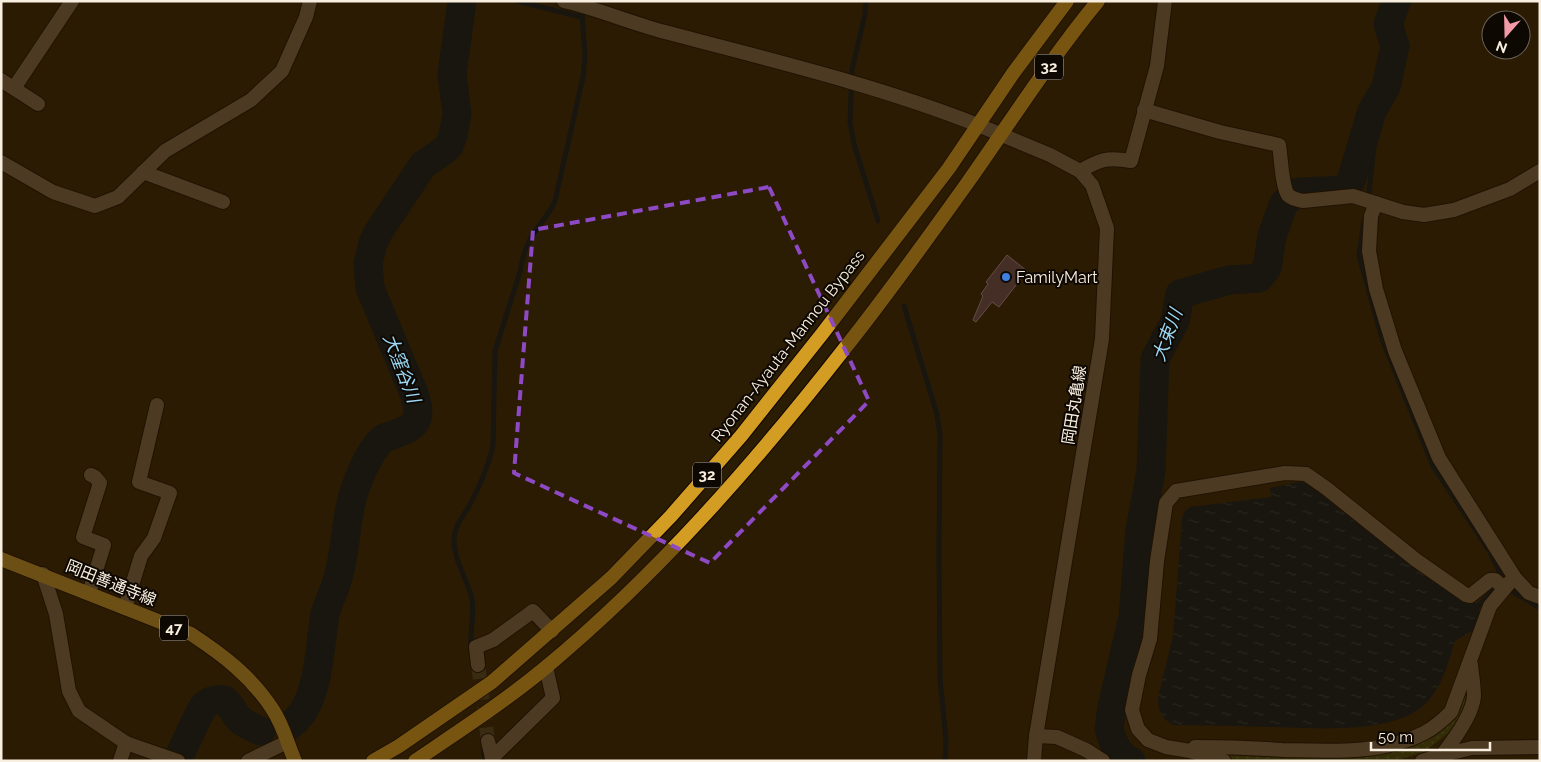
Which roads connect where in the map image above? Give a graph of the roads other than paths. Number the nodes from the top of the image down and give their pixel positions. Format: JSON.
{"nodes":[{"id":1,"x":72,"y":1,"type":"edge"},
{"id":2,"x":310,"y":1,"type":"edge"},
{"id":3,"x":564,"y":1,"type":"edge"},
{"id":4,"x":1067,"y":1,"type":"edge"},
{"id":5,"x":1098,"y":1,"type":"edge"},
{"id":6,"x":1165,"y":1,"type":"edge"},
{"id":7,"x":1,"y":80,"type":"edge"},
{"id":8,"x":14,"y":88,"type":"junction"},
{"id":9,"x":38,"y":104,"type":"dead end"},
{"id":10,"x":1144,"y":110,"type":"junction"},
{"id":11,"x":978,"y":125,"type":"junction"},
{"id":12,"x":1001,"y":134,"type":"junction"},
{"id":13,"x":1,"y":162,"type":"edge"},
{"id":14,"x":1080,"y":171,"type":"junction"},
{"id":15,"x":1540,"y":171,"type":"edge"},
{"id":16,"x":143,"y":172,"type":"junction"},
{"id":17,"x":1370,"y":201,"type":"junction"},
{"id":18,"x":223,"y":202,"type":"dead end"},
{"id":19,"x":157,"y":405,"type":"dead end"},
{"id":20,"x":91,"y":475,"type":"dead end"},
{"id":21,"x":1,"y":558,"type":"edge"},
{"id":22,"x":43,"y":574,"type":"junction"},
{"id":23,"x":1505,"y":584,"type":"junction"},
{"id":24,"x":89,"y":593,"type":"junction"},
{"id":25,"x":1540,"y":597,"type":"edge"},
{"id":26,"x":125,"y":608,"type":"junction"},
{"id":27,"x":552,"y":631,"type":"junction"},
{"id":28,"x":1471,"y":659,"type":"junction"},
{"id":29,"x":478,"y":664,"type":"tunnel mouth"},
{"id":30,"x":546,"y":667,"type":"junction"},
{"id":31,"x":1036,"y":736,"type":"junction"},
{"id":32,"x":488,"y":741,"type":"tunnel mouth"},
{"id":33,"x":287,"y":742,"type":"junction"},
{"id":34,"x":126,"y":743,"type":"junction"},
{"id":35,"x":1540,"y":747,"type":"edge"},
{"id":36,"x":1190,"y":751,"type":"junction"},
{"id":37,"x":1442,"y":755,"type":"junction"},
{"id":38,"x":173,"y":759,"type":"edge"},
{"id":39,"x":120,"y":761,"type":"edge"},
{"id":40,"x":248,"y":761,"type":"edge"},
{"id":41,"x":295,"y":761,"type":"edge"},
{"id":42,"x":373,"y":761,"type":"edge"},
{"id":43,"x":415,"y":761,"type":"edge"},
{"id":44,"x":1034,"y":761,"type":"edge"},
{"id":45,"x":1103,"y":761,"type":"edge"},
{"id":46,"x":1224,"y":761,"type":"edge"},
{"id":47,"x":1422,"y":761,"type":"edge"}],
"edges":[{"from":1,"to":8,"type":"street"},
{"from":2,"to":16,"type":"street"},
{"from":3,"to":11,"type":"street","name":"岡田丸亀線"},
{"from":4,"to":11,"type":"highway","name":"Ryonan-Ayauta-Mannou Bypass","number":"32"},
{"from":5,"to":12,"type":"highway","number":"32"},
{"from":6,"to":10,"type":"street"},
{"from":7,"to":8,"type":"street"},
{"from":8,"to":9,"type":"street"},
{"from":10,"to":14,"type":"street"},
{"from":10,"to":17,"type":"street"},
{"from":11,"to":12,"type":"street","name":"岡田丸亀線"},
{"from":11,"to":27,"type":"highway","name":"Ryonan-Ayauta-Mannou Bypass","number":"32"},
{"from":12,"to":14,"type":"street","name":"岡田丸亀線"},
{"from":12,"to":30,"type":"highway","number":"32"},
{"from":13,"to":16,"type":"street"},
{"from":14,"to":31,"type":"street","name":"岡田丸亀線"},
{"from":15,"to":17,"type":"street"},
{"from":16,"to":18,"type":"street"},
{"from":17,"to":23,"type":"street"},
{"from":19,"to":26,"type":"street"},
{"from":20,"to":24,"type":"street"},
{"from":21,"to":22,"type":"main road","name":"岡田善通寺線","number":"47"},
{"from":22,"to":24,"type":"main road","name":"岡田善通寺線","number":"47"},
{"from":22,"to":34,"type":"street"},
{"from":23,"to":25,"type":"street"},
{"from":23,"to":28,"type":"street"},
{"from":23,"to":36,"type":"street"},
{"from":24,"to":26,"type":"main road","name":"岡田善通寺線","number":"47"},
{"from":26,"to":33,"type":"main road","name":"岡田善通寺線","number":"47"},
{"from":27,"to":29,"type":"street"},
{"from":27,"to":42,"type":"highway","name":"Ryonan-Ayauta-Mannou Bypass","number":"32"},
{"from":28,"to":36,"type":"street"},
{"from":28,"to":37,"type":"street"},
{"from":30,"to":32,"type":"street"},
{"from":30,"to":43,"type":"highway","number":"32"},
{"from":31,"to":44,"type":"street","name":"岡田丸亀線"},
{"from":31,"to":45,"type":"street"},
{"from":33,"to":40,"type":"street"},
{"from":33,"to":41,"type":"main road","name":"岡田善通寺線","number":"47"},
{"from":34,"to":38,"type":"street"},
{"from":34,"to":39,"type":"street"},
{"from":35,"to":37,"type":"street"},
{"from":36,"to":46,"type":"street"},
{"from":37,"to":47,"type":"street"}]}
